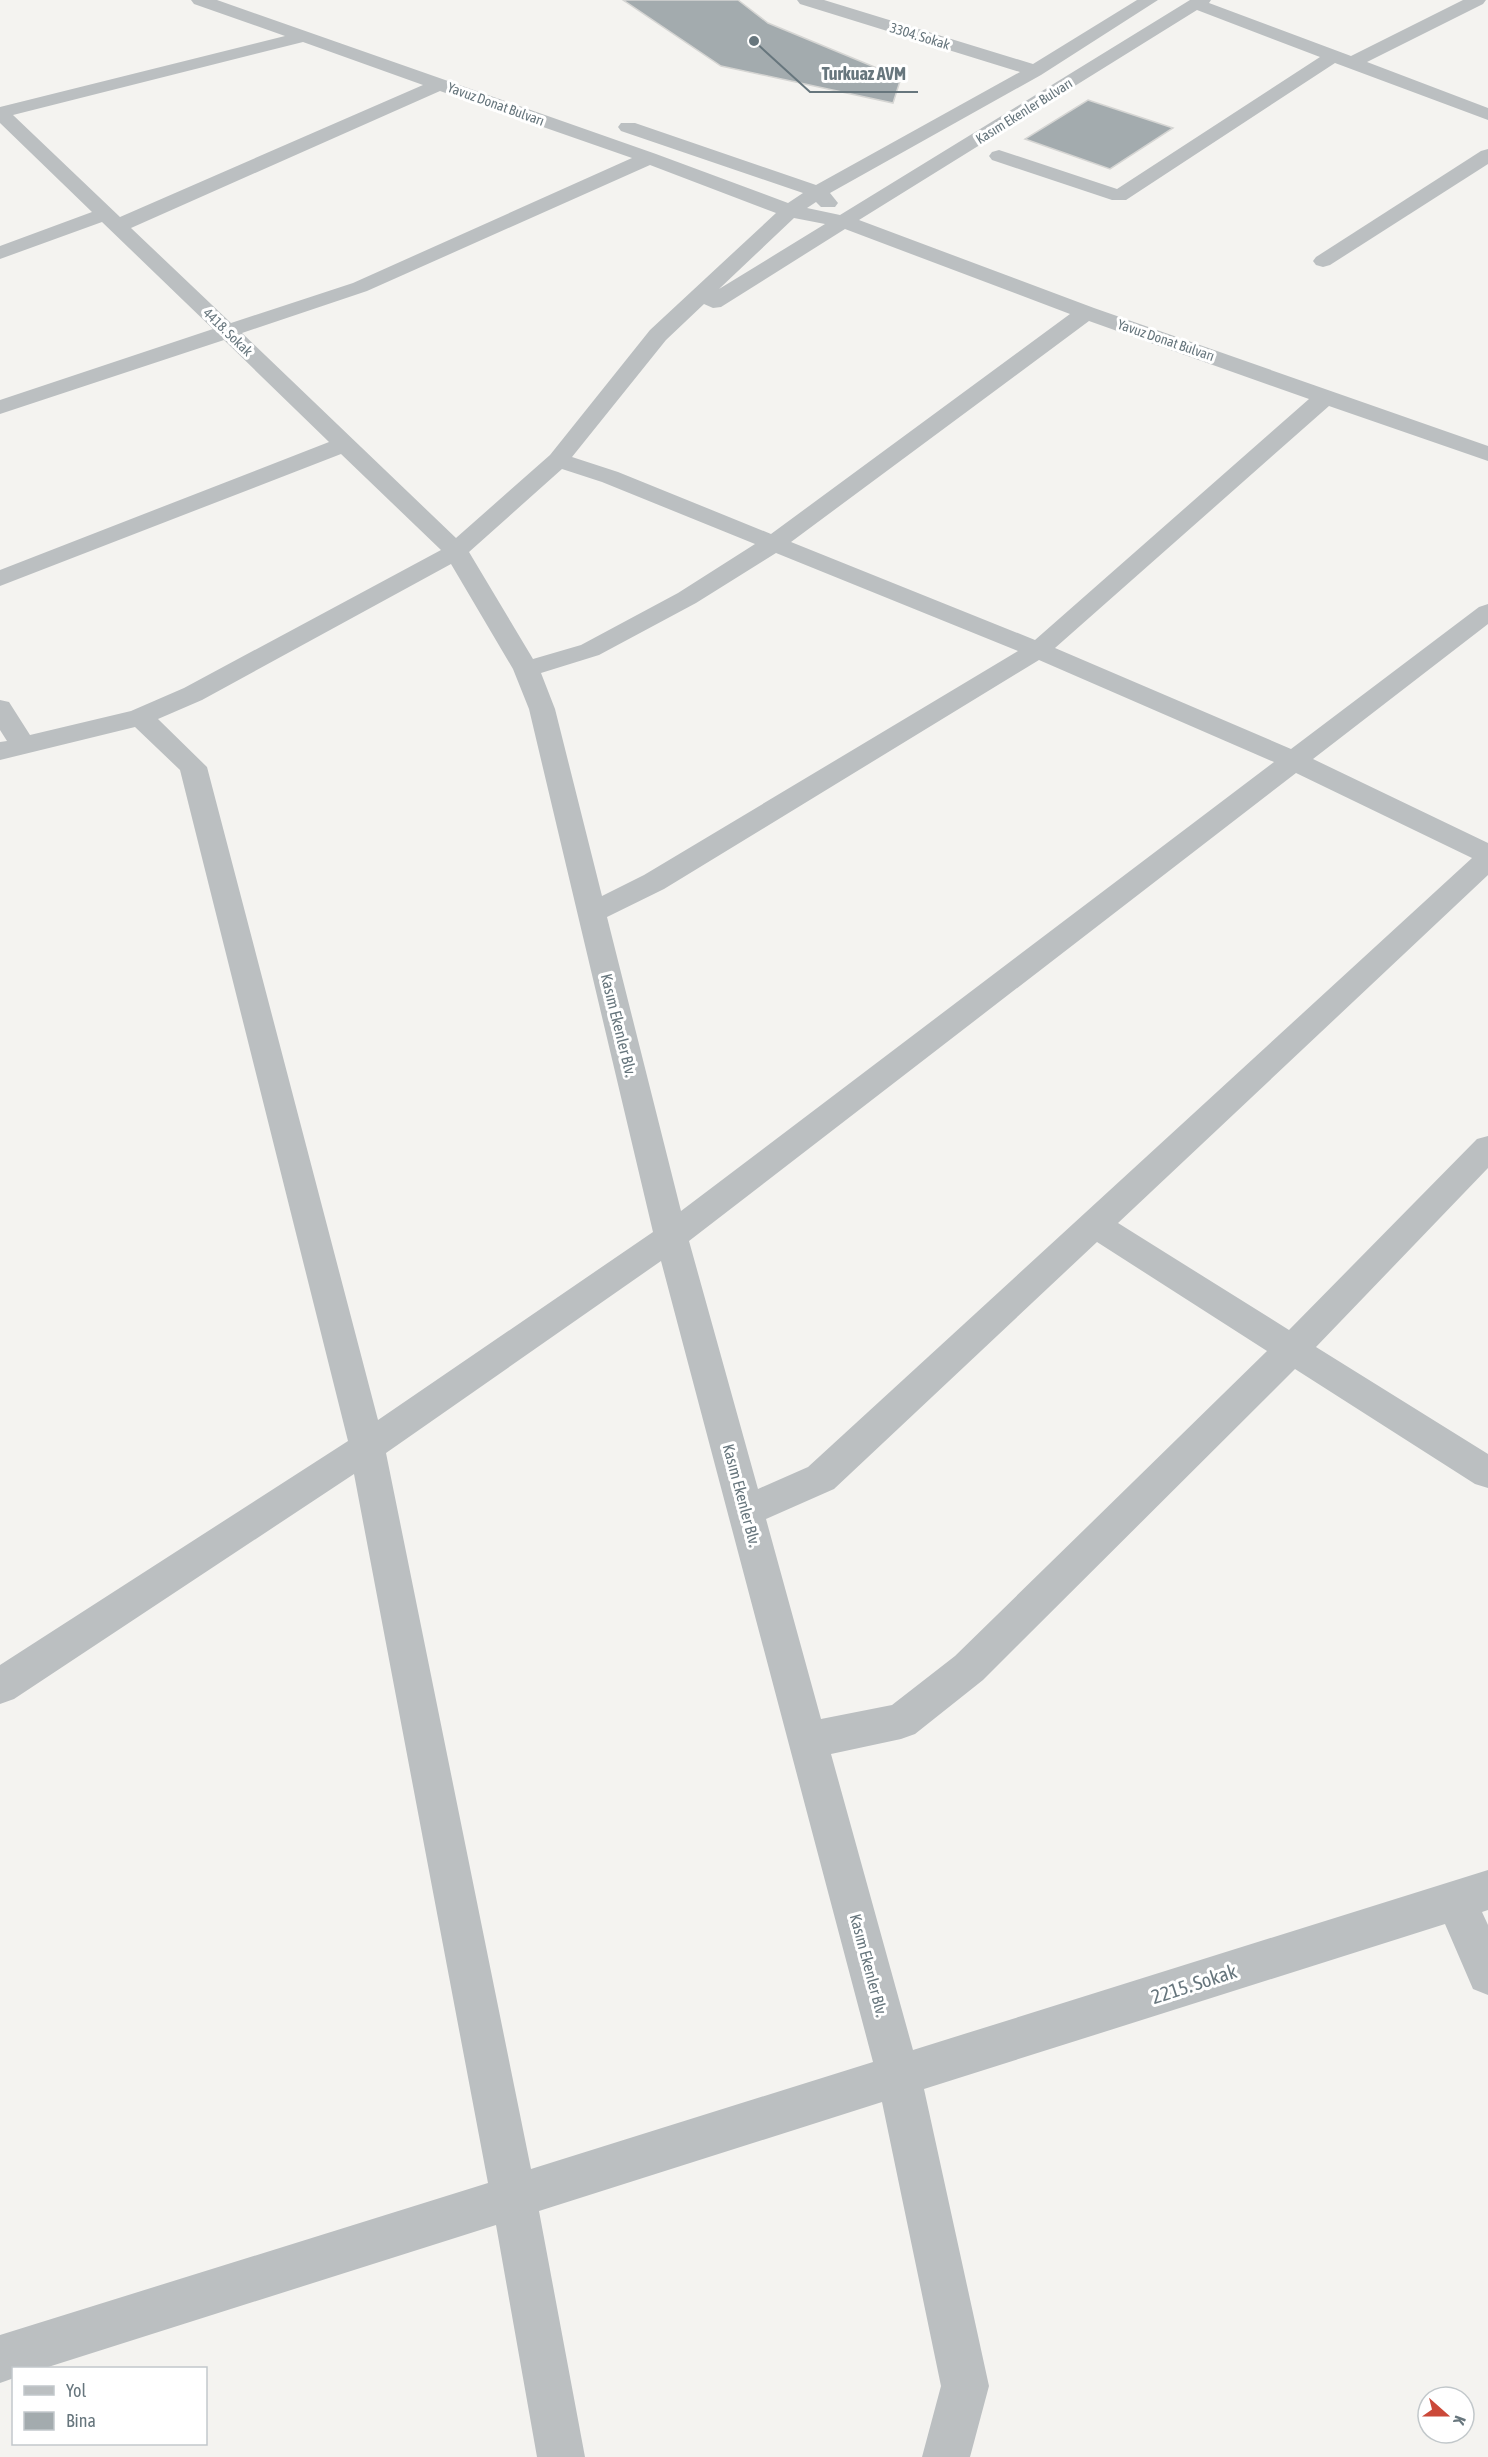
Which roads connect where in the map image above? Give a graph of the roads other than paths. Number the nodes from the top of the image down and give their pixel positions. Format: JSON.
{"nodes":[{"id":1,"x":200,"y":0,"type":"edge"},
{"id":2,"x":806,"y":0,"type":"edge"},
{"id":3,"x":854,"y":0,"type":"edge"},
{"id":4,"x":1149,"y":0,"type":"edge"},
{"id":5,"x":1477,"y":0,"type":"edge"},
{"id":6,"x":1199,"y":2,"type":"edge"},
{"id":7,"x":837,"y":10,"type":"junction"},
{"id":8,"x":303,"y":37,"type":"junction"},
{"id":9,"x":1344,"y":59,"type":"junction"},
{"id":10,"x":1035,"y":71,"type":"junction"},
{"id":11,"x":440,"y":84,"type":"junction"},
{"id":12,"x":0,"y":113,"type":"edge"},
{"id":13,"x":1488,"y":114,"type":"edge"},
{"id":14,"x":606,"y":120,"type":"dead end"},
{"id":15,"x":1488,"y":155,"type":"edge"},
{"id":16,"x":999,"y":156,"type":"dead end"},
{"id":17,"x":649,"y":158,"type":"junction"},
{"id":18,"x":818,"y":192,"type":"junction"},
{"id":19,"x":790,"y":211,"type":"junction"},
{"id":20,"x":111,"y":220,"type":"junction"},
{"id":21,"x":845,"y":222,"type":"junction"},
{"id":22,"x":0,"y":253,"type":"edge"},
{"id":23,"x":1323,"y":261,"type":"dead end"},
{"id":24,"x":1086,"y":313,"type":"junction"},
{"id":25,"x":226,"y":330,"type":"junction"},
{"id":26,"x":658,"y":335,"type":"junction"},
{"id":27,"x":1325,"y":397,"type":"junction"},
{"id":28,"x":0,"y":406,"type":"edge"},
{"id":29,"x":345,"y":444,"type":"junction"},
{"id":30,"x":1488,"y":454,"type":"edge"},
{"id":31,"x":558,"y":460,"type":"junction"},
{"id":32,"x":774,"y":543,"type":"junction"},
{"id":33,"x":456,"y":551,"type":"junction"},
{"id":34,"x":0,"y":579,"type":"edge"},
{"id":35,"x":1488,"y":612,"type":"edge"},
{"id":36,"x":1038,"y":651,"type":"junction"},
{"id":37,"x":526,"y":669,"type":"junction"},
{"id":38,"x":0,"y":708,"type":"edge"},
{"id":39,"x":140,"y":717,"type":"junction"},
{"id":40,"x":12,"y":749,"type":"edge"},
{"id":41,"x":1294,"y":761,"type":"junction"},
{"id":42,"x":1488,"y":854,"type":"edge"},
{"id":43,"x":1488,"y":859,"type":"edge"},
{"id":44,"x":592,"y":913,"type":"junction"},
{"id":45,"x":1488,"y":1148,"type":"edge"},
{"id":46,"x":1094,"y":1224,"type":"junction"},
{"id":47,"x":671,"y":1238,"type":"junction"},
{"id":48,"x":1292,"y":1349,"type":"junction"},
{"id":49,"x":367,"y":1447,"type":"junction"},
{"id":50,"x":1488,"y":1473,"type":"edge"},
{"id":51,"x":746,"y":1511,"type":"junction"},
{"id":52,"x":0,"y":1686,"type":"edge"},
{"id":53,"x":808,"y":1740,"type":"junction"},
{"id":54,"x":1472,"y":1895,"type":"edge"},
{"id":55,"x":1488,"y":1974,"type":"edge"},
{"id":56,"x":899,"y":2077,"type":"junction"},
{"id":57,"x":514,"y":2198,"type":"junction"},
{"id":58,"x":0,"y":2359,"type":"edge"},
{"id":59,"x":561,"y":2457,"type":"edge"},
{"id":60,"x":946,"y":2457,"type":"edge"}],
"edges":[{"from":1,"to":8,"type":"street","name":"Yavuz Donat Bulvarı"},
{"from":2,"to":7,"type":"street","name":"3304. Sokak"},
{"from":3,"to":7,"type":"street"},
{"from":4,"to":10,"type":"street","name":"Kasım Ekenler Bulvarı"},
{"from":5,"to":9,"type":"street"},
{"from":6,"to":9,"type":"street"},
{"from":6,"to":21,"type":"street","name":"Kasım Ekenler Bulvarı"},
{"from":7,"to":10,"type":"street","name":"3304. Sokak"},
{"from":8,"to":11,"type":"street","name":"Yavuz Donat Bulvarı"},
{"from":8,"to":12,"type":"street"},
{"from":9,"to":13,"type":"street"},
{"from":9,"to":16,"type":"street"},
{"from":10,"to":18,"type":"street","name":"Kasım Ekenler Bulvarı"},
{"from":11,"to":17,"type":"street","name":"Yavuz Donat Bulvarı"},
{"from":11,"to":20,"type":"street"},
{"from":12,"to":20,"type":"street","name":"4418. Sokak"},
{"from":14,"to":18,"type":"street"},
{"from":15,"to":23,"type":"street"},
{"from":17,"to":19,"type":"street","name":"Yavuz Donat Bulvarı"},
{"from":17,"to":25,"type":"street"},
{"from":18,"to":19,"type":"street","name":"Kasım Ekenler Bulvarı"},
{"from":18,"to":21,"type":"street"},
{"from":19,"to":21,"type":"street","name":"Yavuz Donat Bulvarı"},
{"from":19,"to":26,"type":"street","name":"Kasım Ekenler Bulvarı"},
{"from":20,"to":22,"type":"street"},
{"from":20,"to":25,"type":"street","name":"4418. Sokak"},
{"from":21,"to":24,"type":"street","name":"Yavuz Donat Bulvarı"},
{"from":21,"to":26,"type":"street","name":"Kasım Ekenler Bulvarı"},
{"from":24,"to":27,"type":"street","name":"Yavuz Donat Bulvarı"},
{"from":24,"to":32,"type":"street"},
{"from":25,"to":28,"type":"street"},
{"from":25,"to":29,"type":"street","name":"4418. Sokak"},
{"from":26,"to":31,"type":"street"},
{"from":27,"to":30,"type":"street","name":"Yavuz Donat Bulvarı"},
{"from":27,"to":36,"type":"street"},
{"from":29,"to":33,"type":"street","name":"4418. Sokak"},
{"from":29,"to":34,"type":"street"},
{"from":31,"to":32,"type":"street"},
{"from":31,"to":33,"type":"street"},
{"from":32,"to":36,"type":"street"},
{"from":32,"to":37,"type":"street"},
{"from":33,"to":37,"type":"street","name":"Kasım Ekenler Blv."},
{"from":33,"to":39,"type":"street"},
{"from":35,"to":41,"type":"street"},
{"from":36,"to":41,"type":"street"},
{"from":36,"to":44,"type":"street"},
{"from":37,"to":44,"type":"street","name":"Kasım Ekenler Blv."},
{"from":38,"to":40,"type":"street"},
{"from":39,"to":40,"type":"street"},
{"from":39,"to":49,"type":"street"},
{"from":41,"to":42,"type":"street"},
{"from":41,"to":47,"type":"street"},
{"from":43,"to":46,"type":"street"},
{"from":44,"to":47,"type":"street","name":"Kasım Ekenler Blv."},
{"from":45,"to":48,"type":"street"},
{"from":46,"to":48,"type":"street"},
{"from":46,"to":51,"type":"street"},
{"from":47,"to":49,"type":"street"},
{"from":47,"to":51,"type":"street","name":"Kasım Ekenler Blv."},
{"from":48,"to":50,"type":"street"},
{"from":48,"to":53,"type":"street"},
{"from":49,"to":52,"type":"street"},
{"from":49,"to":57,"type":"street"},
{"from":51,"to":53,"type":"street","name":"Kasım Ekenler Blv."},
{"from":53,"to":56,"type":"street","name":"Kasım Ekenler Blv."},
{"from":54,"to":55,"type":"street"},
{"from":54,"to":56,"type":"street","name":"2215. Sokak"},
{"from":56,"to":57,"type":"street","name":"2215. Sokak"},
{"from":56,"to":60,"type":"street","name":"Kasım Ekenler Blv."},
{"from":57,"to":58,"type":"street","name":"2215. Sokak"},
{"from":57,"to":59,"type":"street"}]}
